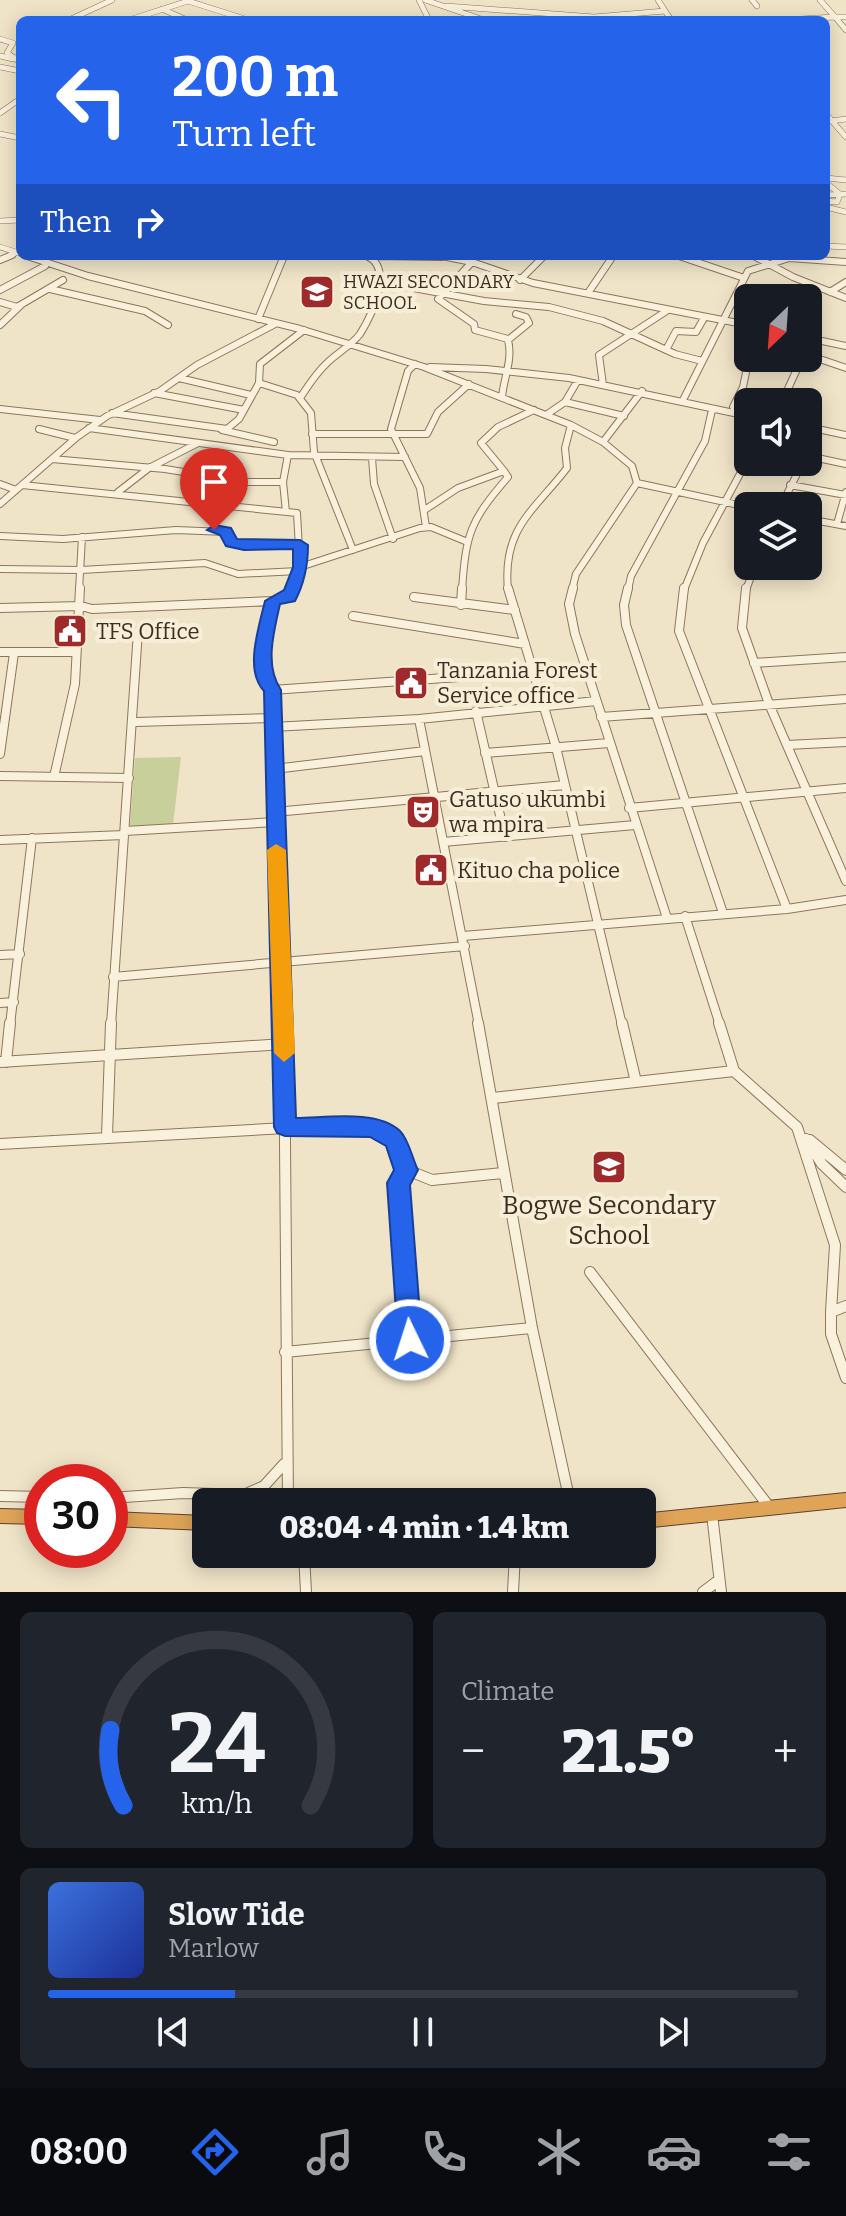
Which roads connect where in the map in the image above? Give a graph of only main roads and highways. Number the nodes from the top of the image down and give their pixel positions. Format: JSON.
{"nodes":[{"id":1,"x":846,"y":1500,"type":"edge"},
{"id":2,"x":0,"y":1516,"type":"edge"},
{"id":3,"x":24,"y":1517,"type":"edge"},
{"id":4,"x":128,"y":1520,"type":"edge"},
{"id":5,"x":656,"y":1520,"type":"edge"},
{"id":6,"x":192,"y":1522,"type":"edge"}],
"edges":[{"from":1,"to":5,"type":"highway"},
{"from":2,"to":3,"type":"highway"},
{"from":4,"to":6,"type":"highway"}]}
